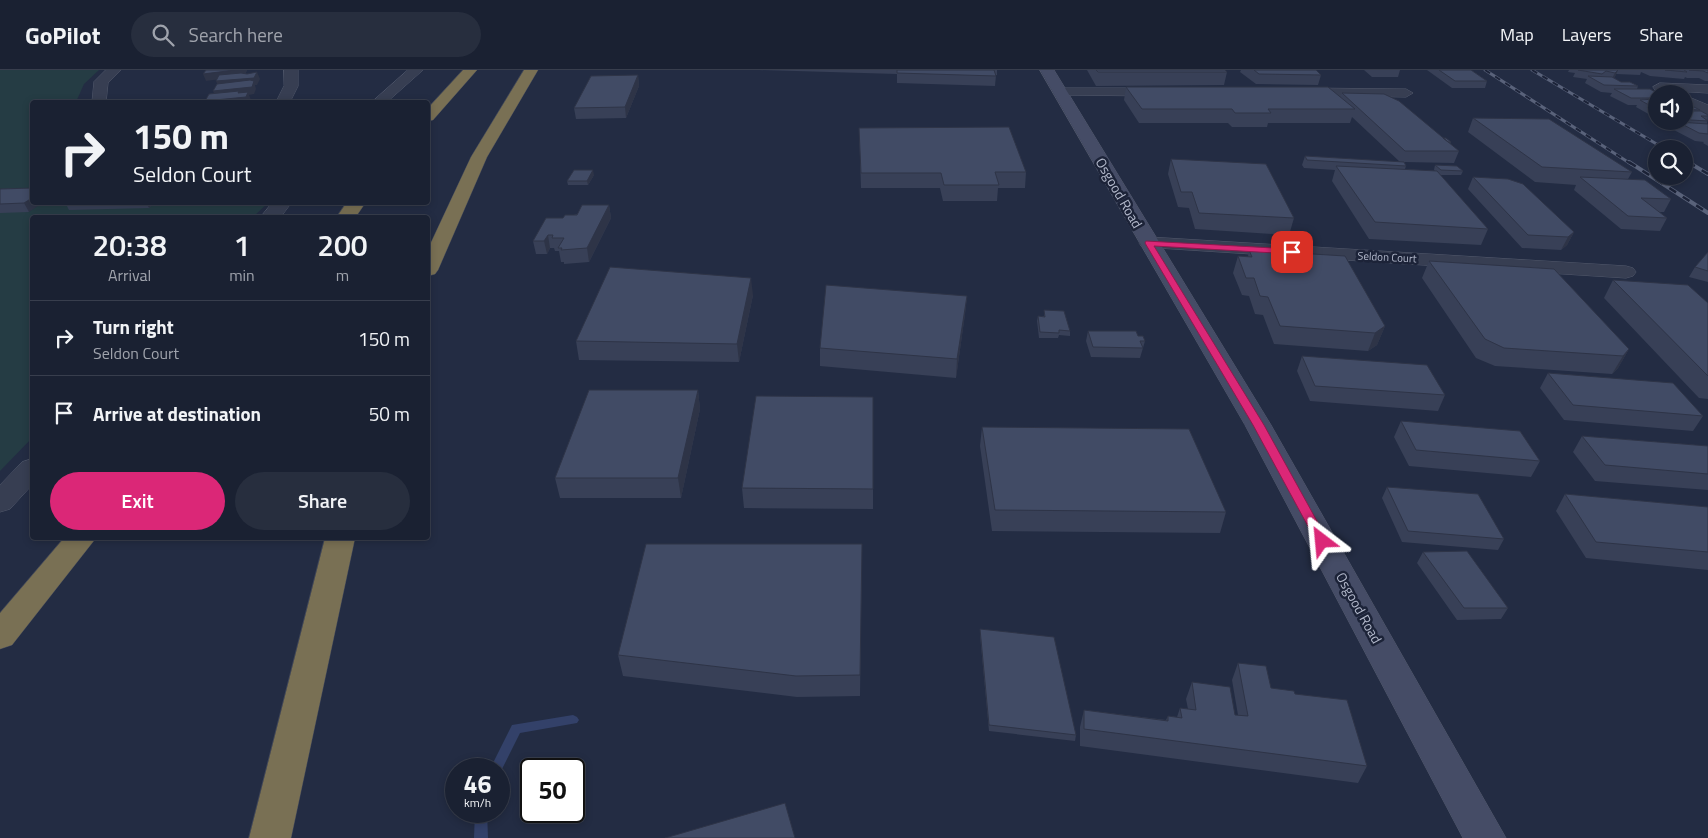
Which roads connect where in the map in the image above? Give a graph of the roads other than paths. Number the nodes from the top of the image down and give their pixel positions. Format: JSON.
{"nodes":[{"id":1,"x":114,"y":70,"type":"edge"},
{"id":2,"x":291,"y":70,"type":"edge"},
{"id":3,"x":416,"y":70,"type":"edge"},
{"id":4,"x":470,"y":70,"type":"edge"},
{"id":5,"x":531,"y":70,"type":"edge"},
{"id":6,"x":1047,"y":70,"type":"edge"},
{"id":7,"x":1708,"y":89,"type":"edge"},
{"id":8,"x":1693,"y":90,"type":"edge"},
{"id":9,"x":1061,"y":92,"type":"junction"},
{"id":10,"x":1180,"y":92,"type":"edge"},
{"id":11,"x":1287,"y":92,"type":"edge"},
{"id":12,"x":1406,"y":92,"type":"dead end"},
{"id":13,"x":99,"y":100,"type":"edge"},
{"id":14,"x":284,"y":100,"type":"edge"},
{"id":15,"x":381,"y":100,"type":"edge"},
{"id":16,"x":1693,"y":104,"type":"edge"},
{"id":17,"x":1708,"y":111,"type":"edge"},
{"id":18,"x":430,"y":115,"type":"edge"},
{"id":19,"x":280,"y":205,"type":"edge"},
{"id":20,"x":272,"y":215,"type":"edge"},
{"id":21,"x":1149,"y":243,"type":"junction"},
{"id":22,"x":430,"y":266,"type":"edge"},
{"id":23,"x":1626,"y":272,"type":"dead end"},
{"id":24,"x":30,"y":470,"type":"edge"},
{"id":25,"x":0,"y":502,"type":"edge"},
{"id":26,"x":79,"y":540,"type":"edge"},
{"id":27,"x":340,"y":540,"type":"edge"},
{"id":28,"x":0,"y":636,"type":"edge"},
{"id":29,"x":270,"y":838,"type":"edge"},
{"id":30,"x":1485,"y":838,"type":"edge"}],
"edges":[{"from":1,"to":13,"type":"street"},
{"from":2,"to":14,"type":"street"},
{"from":3,"to":15,"type":"street"},
{"from":4,"to":18,"type":"highway"},
{"from":5,"to":22,"type":"highway"},
{"from":6,"to":9,"type":"main road","name":"Osgood Road"},
{"from":7,"to":8,"type":"street"},
{"from":9,"to":10,"type":"street"},
{"from":9,"to":21,"type":"main road","name":"Osgood Road"},
{"from":11,"to":12,"type":"street"},
{"from":16,"to":17,"type":"street"},
{"from":19,"to":20,"type":"street"},
{"from":21,"to":23,"type":"street","name":"Seldon Court"},
{"from":21,"to":30,"type":"main road","name":"Osgood Road"},
{"from":24,"to":25,"type":"street"},
{"from":26,"to":28,"type":"highway"},
{"from":27,"to":29,"type":"highway"}]}
